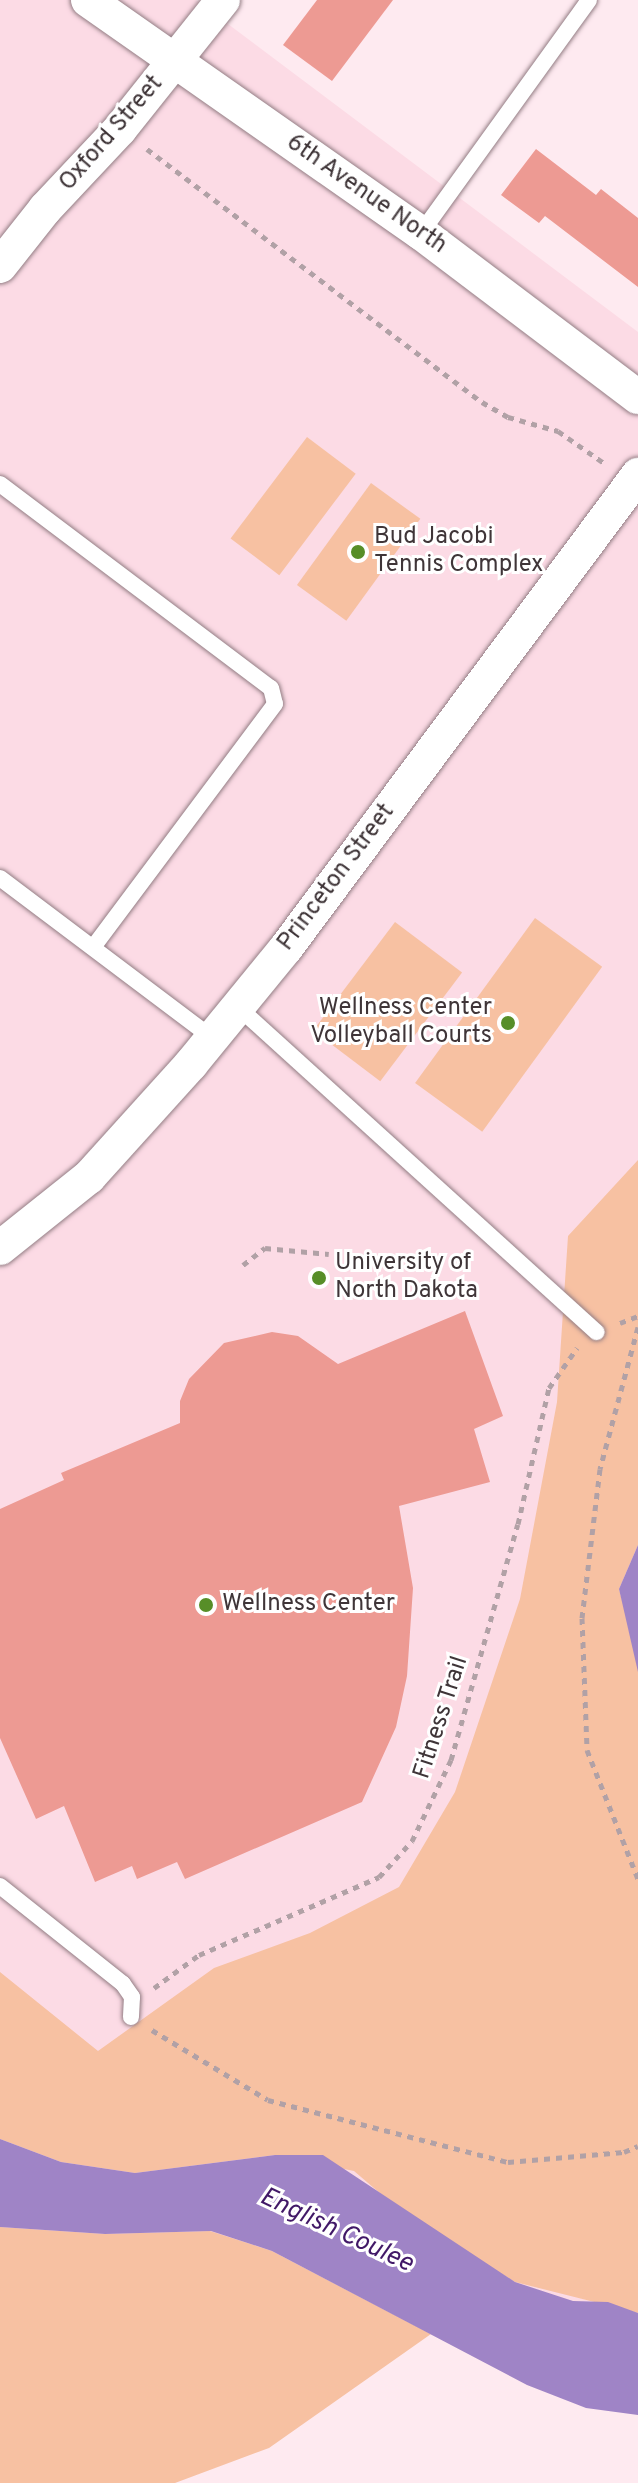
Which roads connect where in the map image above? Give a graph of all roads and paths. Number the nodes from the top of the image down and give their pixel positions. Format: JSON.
{"nodes":[{"id":1,"x":88,"y":0,"type":"edge"},
{"id":2,"x":223,"y":0,"type":"edge"},
{"id":3,"x":589,"y":0,"type":"edge"},
{"id":4,"x":175,"y":62,"type":"junction"},
{"id":5,"x":120,"y":129,"type":"junction"},
{"id":6,"x":421,"y":233,"type":"junction"},
{"id":7,"x":0,"y":266,"type":"edge"},
{"id":8,"x":638,"y":397,"type":"edge"},
{"id":9,"x":635,"y":479,"type":"edge"},
{"id":10,"x":0,"y":484,"type":"edge"},
{"id":11,"x":0,"y":878,"type":"edge"},
{"id":12,"x":93,"y":947,"type":"junction"},
{"id":13,"x":238,"y":1007,"type":"junction"},
{"id":14,"x":212,"y":1038,"type":"junction"},
{"id":15,"x":0,"y":1248,"type":"edge"},
{"id":16,"x":329,"y":1254,"type":"dead end"},
{"id":17,"x":243,"y":1265,"type":"dead end"},
{"id":18,"x":638,"y":1316,"type":"edge"},
{"id":19,"x":638,"y":1327,"type":"edge"},
{"id":20,"x":597,"y":1332,"type":"junction"},
{"id":21,"x":638,"y":1879,"type":"edge"},
{"id":22,"x":0,"y":1886,"type":"edge"},
{"id":23,"x":131,"y":2017,"type":"junction"},
{"id":24,"x":638,"y":2146,"type":"edge"}],
"edges":[{"from":1,"to":4,"type":"street","name":"6th Avenue North"},
{"from":2,"to":4,"type":"street","name":"Oxford Street"},
{"from":3,"to":6,"type":"lane"},
{"from":4,"to":5,"type":"street","name":"Oxford Street"},
{"from":4,"to":6,"type":"street","name":"6th Avenue North"},
{"from":5,"to":7,"type":"street","name":"Oxford Street"},
{"from":5,"to":9,"type":"path"},
{"from":6,"to":8,"type":"street","name":"6th Avenue North"},
{"from":9,"to":13,"type":"street","name":"Princeton Street"},
{"from":10,"to":12,"type":"lane"},
{"from":11,"to":12,"type":"lane"},
{"from":12,"to":14,"type":"lane"},
{"from":13,"to":14,"type":"street","name":"Princeton Street"},
{"from":13,"to":20,"type":"lane"},
{"from":14,"to":15,"type":"street","name":"Princeton Street"},
{"from":16,"to":17,"type":"path"},
{"from":18,"to":20,"type":"path","name":"Fitness Trail"},
{"from":19,"to":21,"type":"path"},
{"from":20,"to":23,"type":"path","name":"Fitness Trail"},
{"from":22,"to":23,"type":"lane"},
{"from":23,"to":24,"type":"path"}]}
